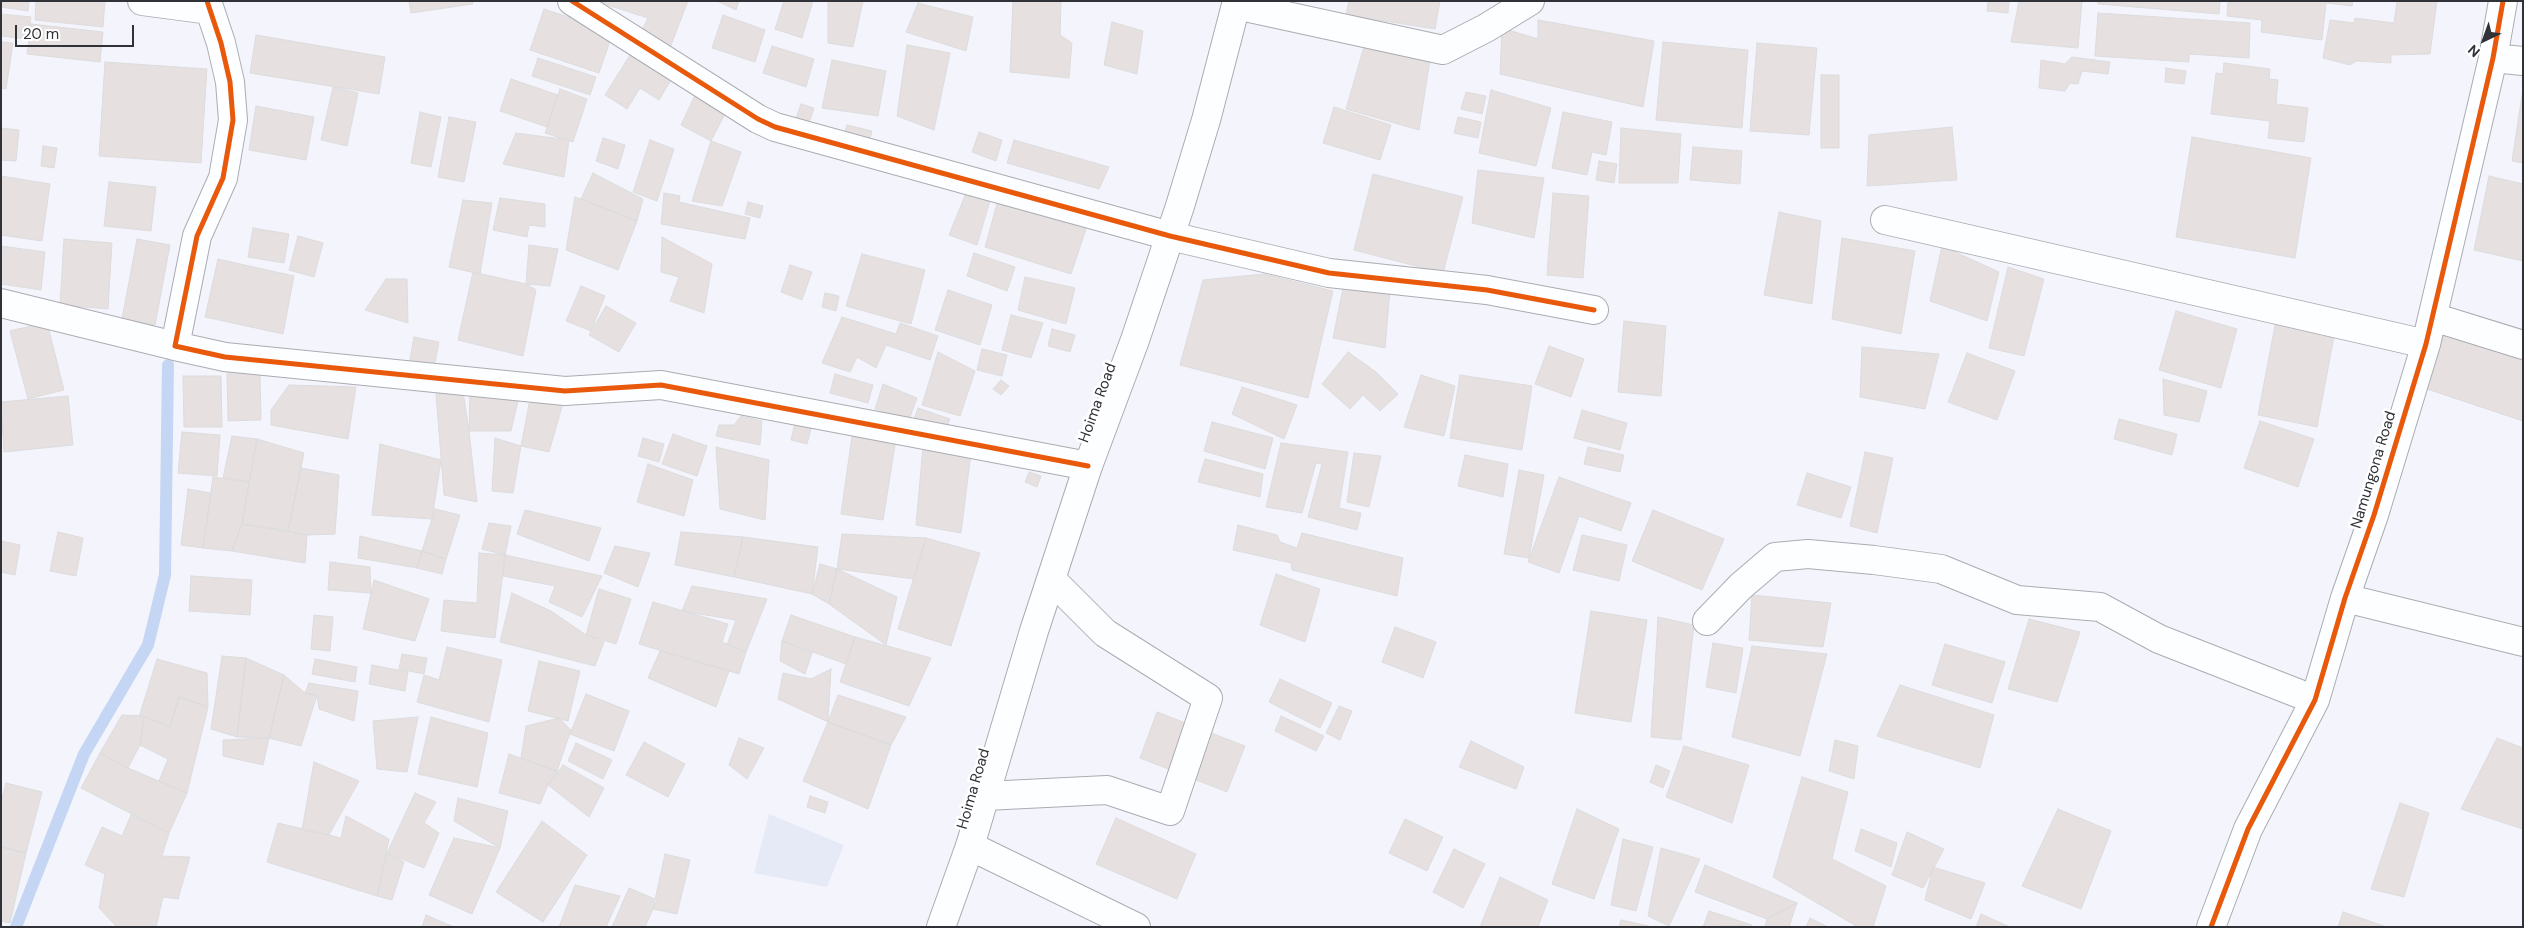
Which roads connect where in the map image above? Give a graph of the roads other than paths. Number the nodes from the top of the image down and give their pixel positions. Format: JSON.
{"nodes":[{"id":1,"x":142,"y":1,"type":"edge"},
{"id":2,"x":572,"y":1,"type":"edge"},
{"id":3,"x":1530,"y":1,"type":"edge"},
{"id":4,"x":2503,"y":1,"type":"edge"},
{"id":5,"x":1236,"y":3,"type":"edge"},
{"id":6,"x":209,"y":6,"type":"edge"},
{"id":7,"x":2494,"y":58,"type":"junction"},
{"id":8,"x":2523,"y":61,"type":"edge"},
{"id":9,"x":1885,"y":220,"type":"dead end"},
{"id":10,"x":1170,"y":236,"type":"junction"},
{"id":11,"x":1,"y":303,"type":"edge"},
{"id":12,"x":1594,"y":310,"type":"dead end"},
{"id":13,"x":2432,"y":317,"type":"junction"},
{"id":14,"x":2426,"y":344,"type":"junction"},
{"id":15,"x":2523,"y":345,"type":"edge"},
{"id":16,"x":175,"y":346,"type":"junction"},
{"id":17,"x":1088,"y":466,"type":"junction"},
{"id":18,"x":1052,"y":580,"type":"junction"},
{"id":19,"x":2345,"y":598,"type":"junction"},
{"id":20,"x":1707,"y":621,"type":"dead end"},
{"id":21,"x":2523,"y":642,"type":"edge"},
{"id":22,"x":2315,"y":700,"type":"junction"},
{"id":23,"x":985,"y":796,"type":"junction"},
{"id":24,"x":970,"y":846,"type":"junction"},
{"id":25,"x":941,"y":927,"type":"edge"},
{"id":26,"x":1136,"y":927,"type":"edge"},
{"id":27,"x":2211,"y":927,"type":"edge"}],
"edges":[{"from":1,"to":6,"type":"street"},
{"from":2,"to":10,"type":"street"},
{"from":3,"to":5,"type":"street"},
{"from":4,"to":7,"type":"street","name":"Namungona Road"},
{"from":5,"to":10,"type":"street","name":"Hoima Road"},
{"from":6,"to":16,"type":"street"},
{"from":7,"to":8,"type":"street"},
{"from":7,"to":13,"type":"street","name":"Namungona Road"},
{"from":9,"to":14,"type":"street"},
{"from":10,"to":12,"type":"street"},
{"from":10,"to":17,"type":"street","name":"Hoima Road"},
{"from":11,"to":16,"type":"street"},
{"from":13,"to":14,"type":"street","name":"Namungona Road"},
{"from":13,"to":15,"type":"street"},
{"from":14,"to":19,"type":"street","name":"Namungona Road"},
{"from":16,"to":17,"type":"street"},
{"from":17,"to":18,"type":"street","name":"Hoima Road"},
{"from":18,"to":23,"type":"street","name":"Hoima Road"},
{"from":18,"to":23,"type":"street"},
{"from":19,"to":21,"type":"street"},
{"from":19,"to":22,"type":"street","name":"Namungona Road"},
{"from":20,"to":22,"type":"street"},
{"from":22,"to":27,"type":"street","name":"Namungona Road"},
{"from":23,"to":24,"type":"street","name":"Hoima Road"},
{"from":24,"to":25,"type":"street","name":"Hoima Road"},
{"from":24,"to":26,"type":"street"}]}
